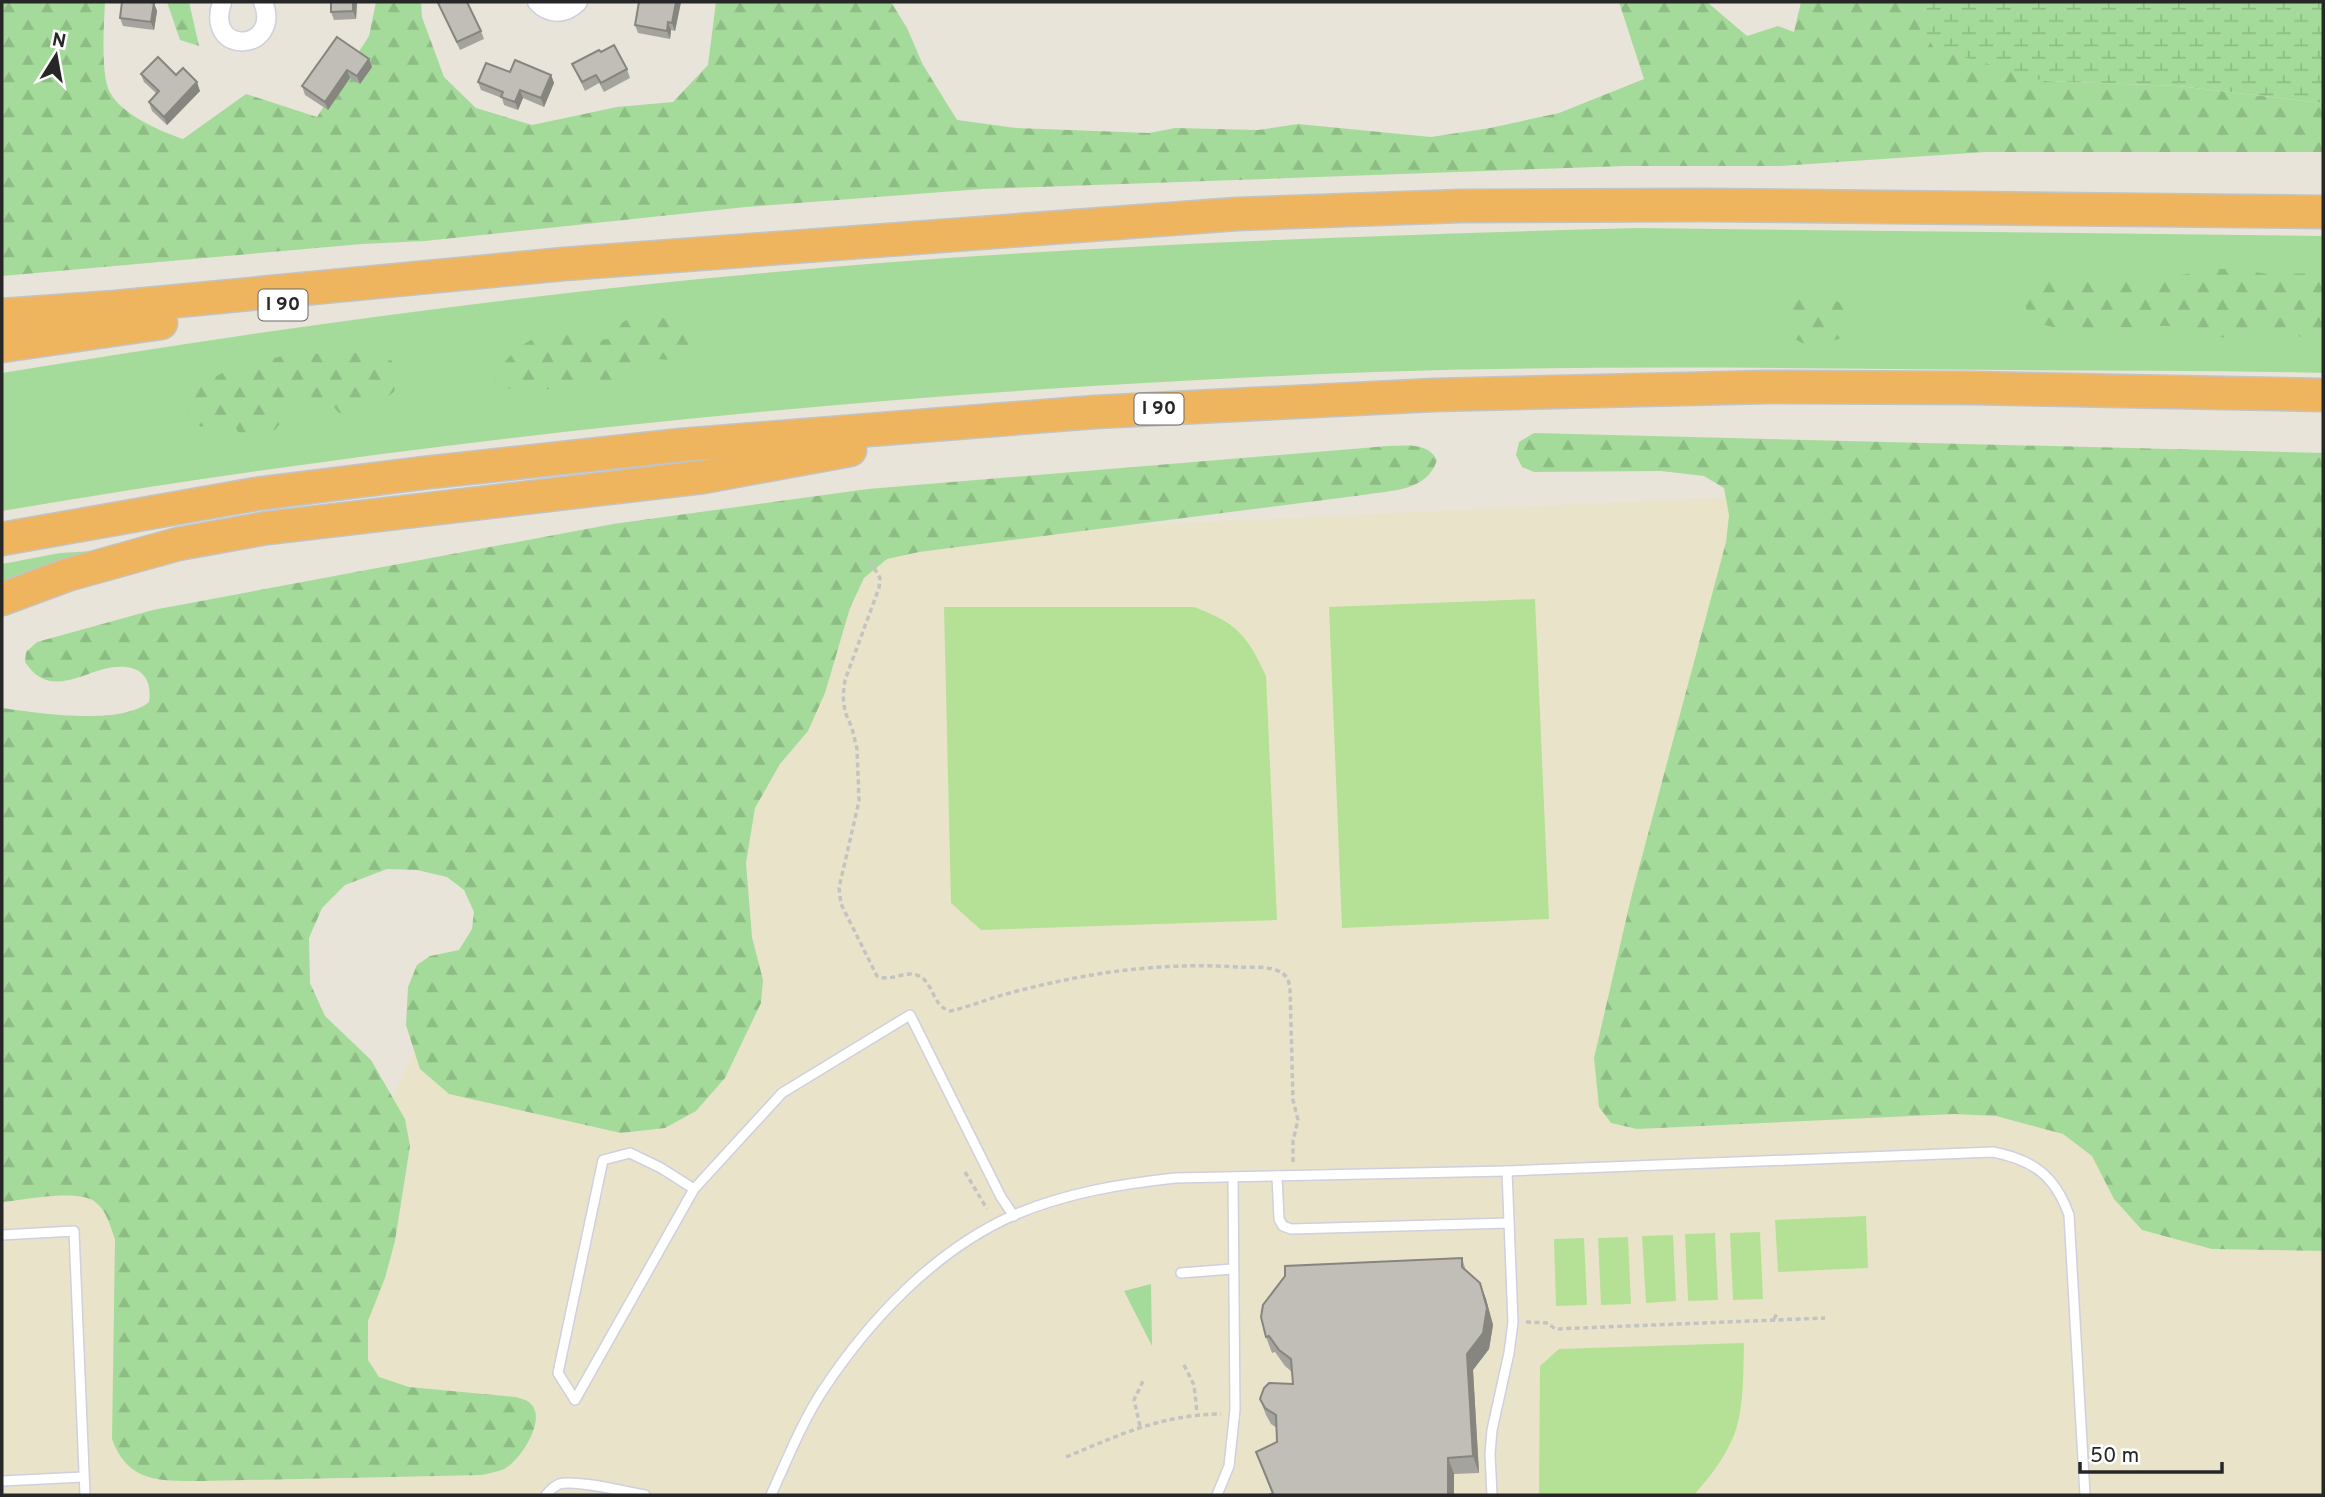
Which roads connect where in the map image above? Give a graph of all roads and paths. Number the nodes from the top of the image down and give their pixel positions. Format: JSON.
{"nodes":[{"id":1,"x":222,"y":2,"type":"edge"},
{"id":2,"x":263,"y":2,"type":"edge"},
{"id":3,"x":537,"y":2,"type":"edge"},
{"id":4,"x":578,"y":2,"type":"edge"},
{"id":5,"x":2323,"y":212,"type":"edge"},
{"id":6,"x":564,"y":264,"type":"junction"},
{"id":7,"x":2,"y":315,"type":"edge"},
{"id":8,"x":2,"y":346,"type":"edge"},
{"id":9,"x":2323,"y":396,"type":"edge"},
{"id":10,"x":1013,"y":420,"type":"junction"},
{"id":11,"x":2,"y":539,"type":"edge"},
{"id":12,"x":870,"y":561,"type":"dead end"},
{"id":13,"x":2,"y":598,"type":"edge"},
{"id":14,"x":1293,"y":1163,"type":"dead end"},
{"id":15,"x":1507,"y":1171,"type":"junction"},
{"id":16,"x":965,"y":1172,"type":"dead end"},
{"id":17,"x":1277,"y":1176,"type":"junction"},
{"id":18,"x":1233,"y":1177,"type":"junction"},
{"id":19,"x":694,"y":1189,"type":"junction"},
{"id":20,"x":987,"y":1209,"type":"dead end"},
{"id":21,"x":1014,"y":1216,"type":"junction"},
{"id":22,"x":1509,"y":1223,"type":"junction"},
{"id":23,"x":2,"y":1235,"type":"edge"},
{"id":24,"x":1232,"y":1269,"type":"junction"},
{"id":25,"x":1181,"y":1273,"type":"dead end"},
{"id":26,"x":1778,"y":1312,"type":"dead end"},
{"id":27,"x":1825,"y":1318,"type":"dead end"},
{"id":28,"x":1774,"y":1319,"type":"junction"},
{"id":29,"x":1513,"y":1322,"type":"junction"},
{"id":30,"x":1184,"y":1365,"type":"dead end"},
{"id":31,"x":1144,"y":1379,"type":"dead end"},
{"id":32,"x":1197,"y":1414,"type":"junction"},
{"id":33,"x":1224,"y":1414,"type":"dead end"},
{"id":34,"x":1140,"y":1426,"type":"junction"},
{"id":35,"x":1066,"y":1457,"type":"dead end"},
{"id":36,"x":83,"y":1477,"type":"junction"},
{"id":37,"x":2,"y":1481,"type":"edge"},
{"id":38,"x":85,"y":1495,"type":"edge"},
{"id":39,"x":546,"y":1495,"type":"edge"},
{"id":40,"x":645,"y":1495,"type":"edge"},
{"id":41,"x":771,"y":1495,"type":"edge"},
{"id":42,"x":1217,"y":1495,"type":"edge"},
{"id":43,"x":1492,"y":1495,"type":"edge"},
{"id":44,"x":2085,"y":1495,"type":"edge"}],
"edges":[{"from":1,"to":2,"type":"street"},
{"from":3,"to":4,"type":"street"},
{"from":5,"to":6,"type":"highway","number":"I 90"},
{"from":6,"to":7,"type":"highway"},
{"from":6,"to":8,"type":"highway","number":"I 90"},
{"from":9,"to":10,"type":"highway","number":"I 90"},
{"from":10,"to":11,"type":"highway","number":"I 90"},
{"from":10,"to":13,"type":"highway"},
{"from":12,"to":14,"type":"path"},
{"from":15,"to":17,"type":"lane"},
{"from":15,"to":22,"type":"lane"},
{"from":15,"to":44,"type":"lane"},
{"from":16,"to":20,"type":"path"},
{"from":17,"to":18,"type":"lane"},
{"from":17,"to":22,"type":"lane"},
{"from":18,"to":21,"type":"lane"},
{"from":18,"to":24,"type":"lane"},
{"from":19,"to":19,"type":"lane"},
{"from":19,"to":21,"type":"lane"},
{"from":21,"to":41,"type":"lane"},
{"from":22,"to":29,"type":"lane"},
{"from":23,"to":36,"type":"lane"},
{"from":24,"to":25,"type":"lane"},
{"from":24,"to":42,"type":"lane"},
{"from":26,"to":28,"type":"path"},
{"from":27,"to":28,"type":"path"},
{"from":28,"to":29,"type":"path"},
{"from":29,"to":43,"type":"lane"},
{"from":30,"to":32,"type":"path"},
{"from":31,"to":34,"type":"path"},
{"from":32,"to":33,"type":"path"},
{"from":32,"to":34,"type":"path"},
{"from":34,"to":35,"type":"path"},
{"from":36,"to":37,"type":"lane"},
{"from":36,"to":38,"type":"lane"},
{"from":39,"to":40,"type":"lane"}]}
